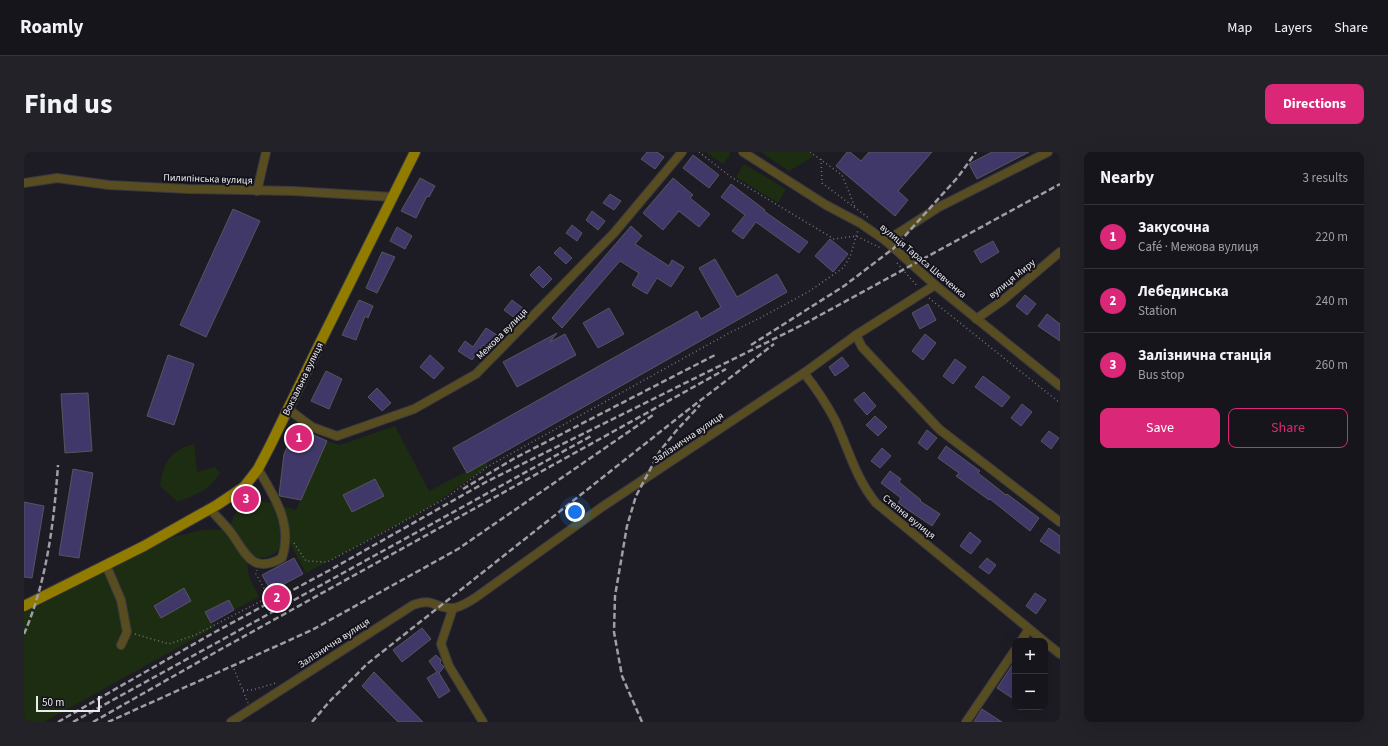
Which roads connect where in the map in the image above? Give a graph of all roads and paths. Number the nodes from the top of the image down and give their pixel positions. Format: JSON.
{"nodes":[{"id":1,"x":266,"y":152,"type":"edge"},
{"id":2,"x":415,"y":152,"type":"edge"},
{"id":3,"x":682,"y":152,"type":"edge"},
{"id":4,"x":699,"y":152,"type":"edge"},
{"id":5,"x":743,"y":152,"type":"edge"},
{"id":6,"x":810,"y":152,"type":"edge"},
{"id":7,"x":1048,"y":152,"type":"edge"},
{"id":8,"x":821,"y":159,"type":"junction"},
{"id":9,"x":24,"y":183,"type":"edge"},
{"id":10,"x":257,"y":191,"type":"junction"},
{"id":11,"x":393,"y":197,"type":"junction"},
{"id":12,"x":856,"y":208,"type":"junction"},
{"id":13,"x":874,"y":222,"type":"dead end"},
{"id":14,"x":860,"y":223,"type":"junction"},
{"id":15,"x":856,"y":236,"type":"junction"},
{"id":16,"x":886,"y":240,"type":"junction"},
{"id":17,"x":886,"y":251,"type":"dead end"},
{"id":18,"x":1060,"y":252,"type":"edge"},
{"id":19,"x":896,"y":262,"type":"dead end"},
{"id":20,"x":935,"y":286,"type":"junction"},
{"id":21,"x":922,"y":294,"type":"junction"},
{"id":22,"x":976,"y":319,"type":"junction"},
{"id":23,"x":856,"y":335,"type":"junction"},
{"id":24,"x":804,"y":373,"type":"junction"},
{"id":25,"x":1060,"y":386,"type":"edge"},
{"id":26,"x":1060,"y":403,"type":"edge"},
{"id":27,"x":288,"y":409,"type":"junction"},
{"id":28,"x":258,"y":469,"type":"junction"},
{"id":29,"x":210,"y":509,"type":"junction"},
{"id":30,"x":1060,"y":522,"type":"edge"},
{"id":31,"x":293,"y":542,"type":"dead end"},
{"id":32,"x":259,"y":564,"type":"junction"},
{"id":33,"x":106,"y":565,"type":"junction"},
{"id":34,"x":24,"y":606,"type":"edge"},
{"id":35,"x":453,"y":608,"type":"junction"},
{"id":36,"x":1029,"y":629,"type":"junction"},
{"id":37,"x":127,"y":632,"type":"junction"},
{"id":38,"x":1023,"y":638,"type":"edge"},
{"id":39,"x":1041,"y":638,"type":"edge"},
{"id":40,"x":1048,"y":644,"type":"edge"},
{"id":41,"x":121,"y":645,"type":"dead end"},
{"id":42,"x":1012,"y":654,"type":"edge"},
{"id":43,"x":1060,"y":654,"type":"edge"},
{"id":44,"x":234,"y":669,"type":"dead end"},
{"id":45,"x":280,"y":682,"type":"dead end"},
{"id":46,"x":243,"y":690,"type":"junction"},
{"id":47,"x":251,"y":709,"type":"junction"},
{"id":48,"x":231,"y":722,"type":"edge"},
{"id":49,"x":483,"y":722,"type":"edge"},
{"id":50,"x":966,"y":722,"type":"edge"}],
"edges":[{"from":1,"to":10,"type":"street"},
{"from":2,"to":11,"type":"main road","name":"Вокзальна вулиця"},
{"from":3,"to":27,"type":"street","name":"Межова вулиця"},
{"from":4,"to":15,"type":"path"},
{"from":5,"to":14,"type":"street","name":"вулиця Тараса Шевченка"},
{"from":6,"to":8,"type":"path"},
{"from":7,"to":16,"type":"street"},
{"from":8,"to":12,"type":"path"},
{"from":8,"to":12,"type":"path"},
{"from":9,"to":10,"type":"street","name":"Пилипінська вулиця"},
{"from":10,"to":11,"type":"street","name":"Пилипінська вулиця"},
{"from":11,"to":27,"type":"main road","name":"Вокзальна вулиця"},
{"from":12,"to":13,"type":"path"},
{"from":14,"to":15,"type":"path"},
{"from":14,"to":16,"type":"street","name":"вулиця Тараса Шевченка"},
{"from":15,"to":17,"type":"path"},
{"from":15,"to":31,"type":"path"},
{"from":16,"to":20,"type":"street","name":"вулиця Тараса Шевченка"},
{"from":18,"to":22,"type":"street","name":"вулиця Миру"},
{"from":19,"to":21,"type":"path"},
{"from":20,"to":21,"type":"street","name":"Залізнична вулиця"},
{"from":20,"to":22,"type":"street","name":"вулиця Тараса Шевченка"},
{"from":21,"to":23,"type":"street","name":"Залізнична вулиця"},
{"from":21,"to":26,"type":"path"},
{"from":22,"to":25,"type":"street","name":"вулиця Тараса Шевченка"},
{"from":23,"to":24,"type":"street","name":"Залізнична вулиця"},
{"from":23,"to":30,"type":"street"},
{"from":24,"to":35,"type":"street","name":"Залізнична вулиця"},
{"from":24,"to":36,"type":"street","name":"Степна вулиця"},
{"from":27,"to":28,"type":"main road","name":"Вокзальна вулиця"},
{"from":28,"to":29,"type":"main road","name":"Вокзальна вулиця"},
{"from":28,"to":32,"type":"street"},
{"from":29,"to":32,"type":"street"},
{"from":29,"to":33,"type":"main road","name":"Вокзальна вулиця"},
{"from":32,"to":37,"type":"path"},
{"from":33,"to":34,"type":"main road","name":"Вокзальна вулиця"},
{"from":33,"to":37,"type":"street"},
{"from":35,"to":47,"type":"street","name":"Залізнична вулиця"},
{"from":35,"to":49,"type":"street"},
{"from":36,"to":38,"type":"street"},
{"from":36,"to":39,"type":"street","name":"Степна вулиця"},
{"from":37,"to":41,"type":"street"},
{"from":40,"to":43,"type":"street","name":"Степна вулиця"},
{"from":42,"to":50,"type":"street"},
{"from":44,"to":46,"type":"path"},
{"from":45,"to":46,"type":"path"},
{"from":46,"to":47,"type":"path"},
{"from":47,"to":48,"type":"street","name":"Залізнична вулиця"}]}
